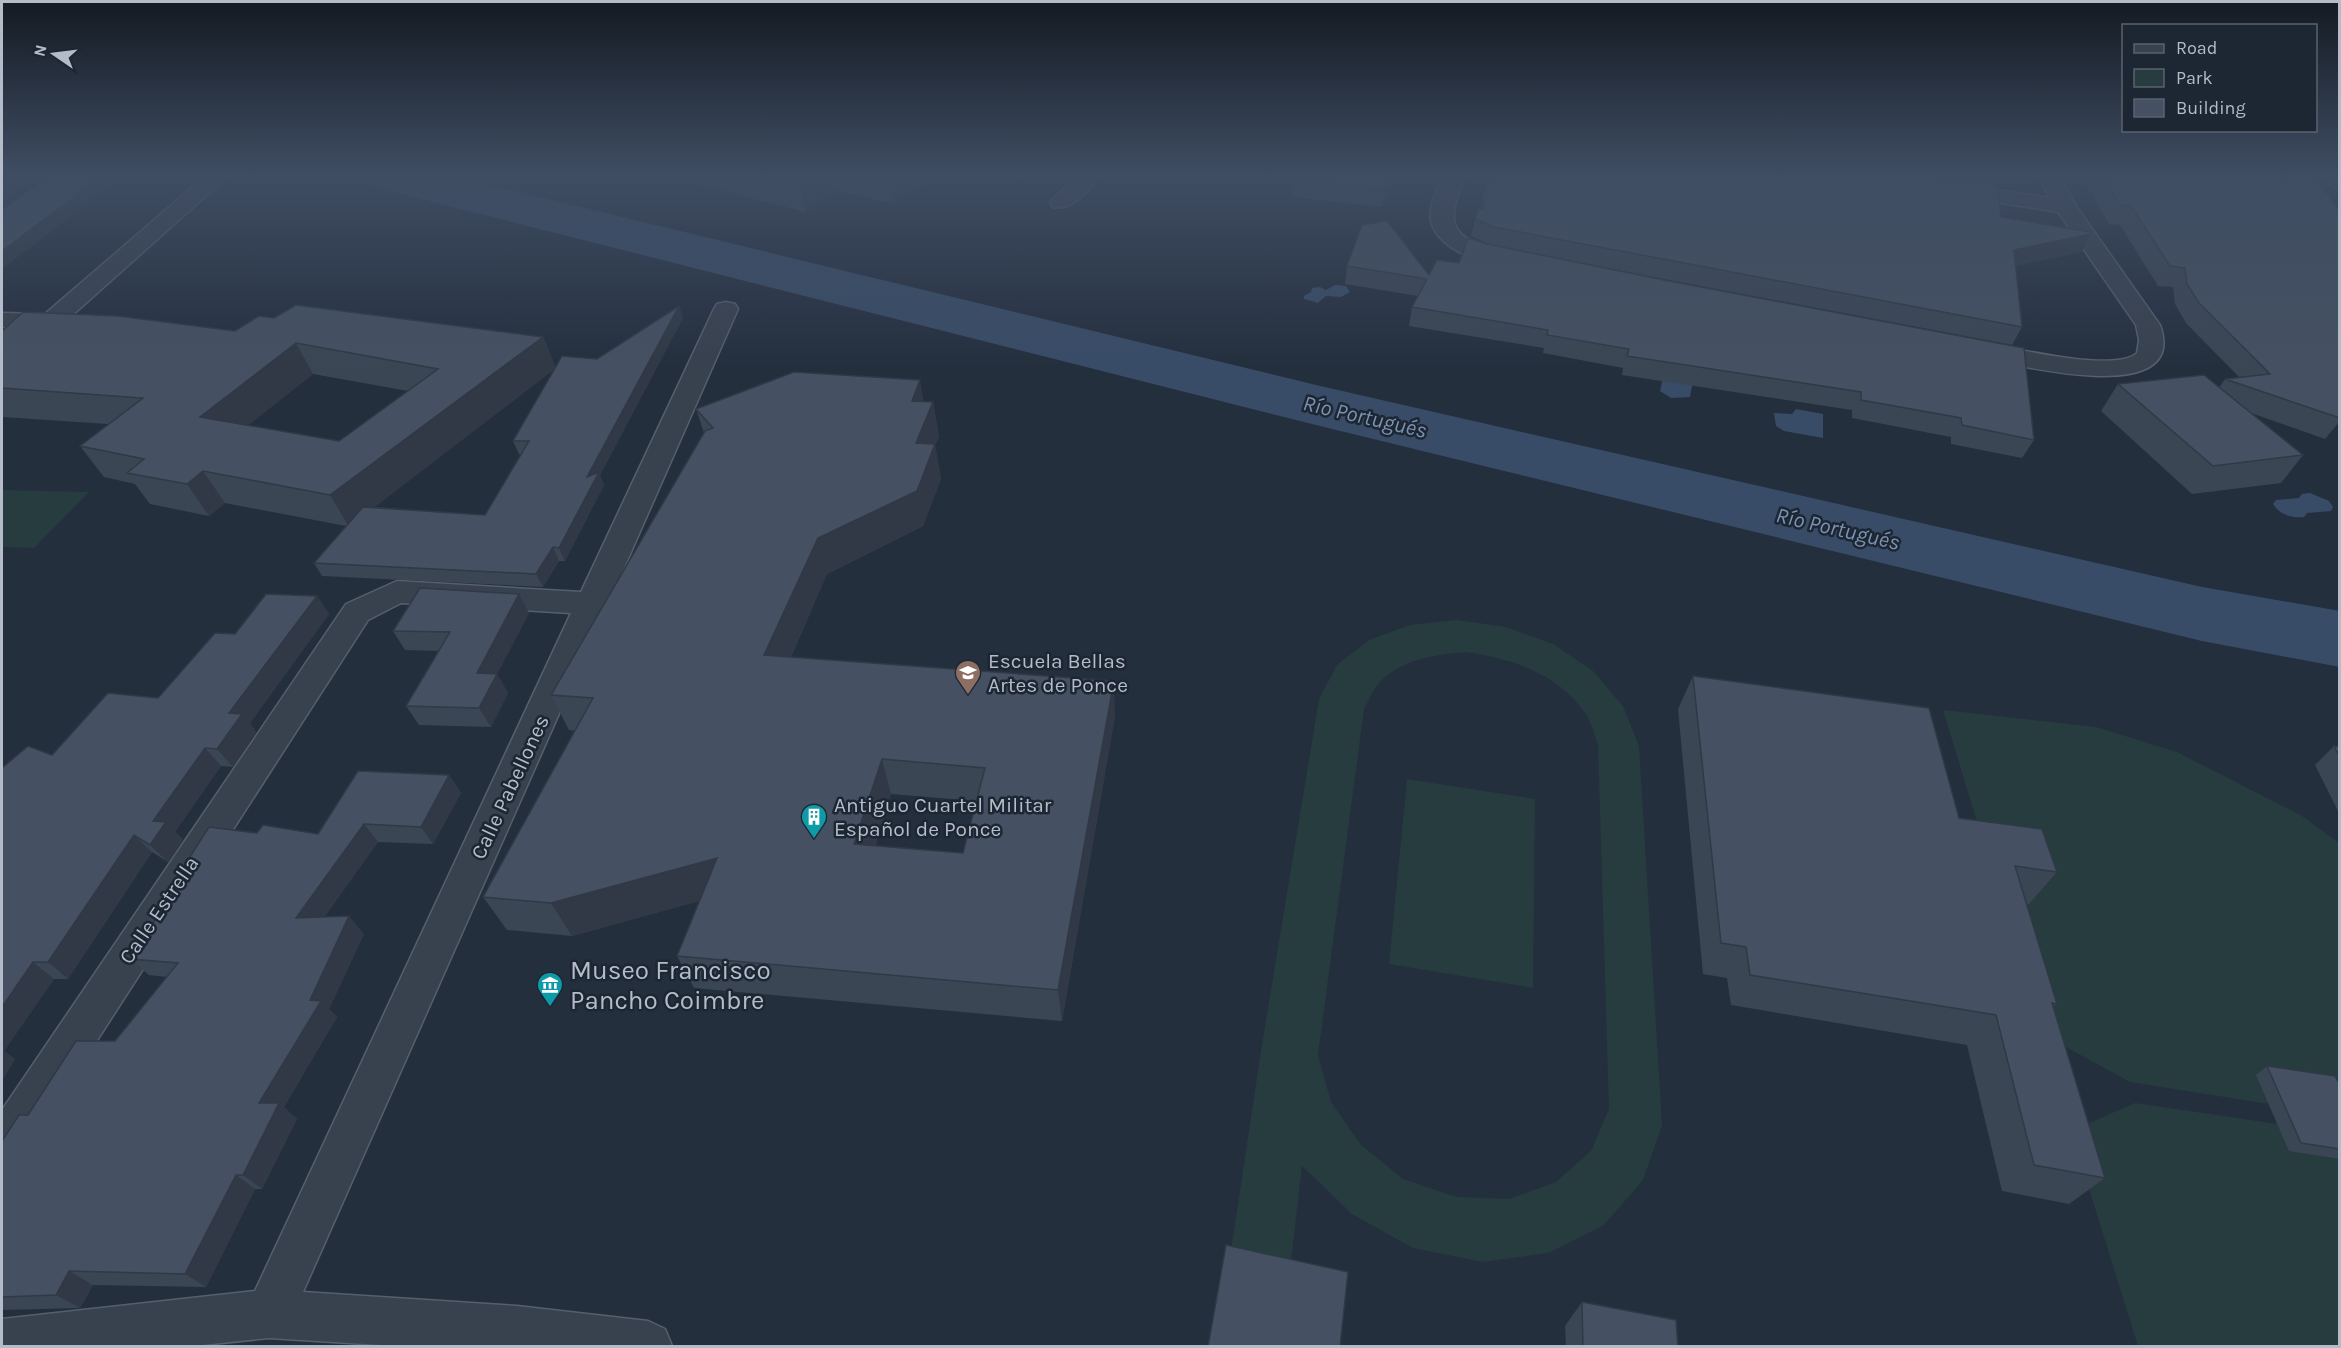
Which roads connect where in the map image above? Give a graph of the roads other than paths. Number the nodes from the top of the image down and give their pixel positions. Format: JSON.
{"nodes":[{"id":1,"x":141,"y":240,"type":"edge"},
{"id":2,"x":1454,"y":240,"type":"edge"},
{"id":3,"x":2088,"y":240,"type":"edge"},
{"id":4,"x":1527,"y":263,"type":"edge"},
{"id":5,"x":726,"y":309,"type":"dead end"},
{"id":6,"x":2,"y":320,"type":"edge"},
{"id":7,"x":51,"y":322,"type":"junction"},
{"id":8,"x":1963,"y":347,"type":"edge"},
{"id":9,"x":2,"y":365,"type":"edge"},
{"id":10,"x":594,"y":603,"type":"junction"},
{"id":11,"x":2,"y":1148,"type":"edge"},
{"id":12,"x":269,"y":1314,"type":"junction"},
{"id":13,"x":2,"y":1343,"type":"edge"},
{"id":14,"x":648,"y":1347,"type":"edge"}],
"edges":[{"from":1,"to":7,"type":"street"},
{"from":2,"to":4,"type":"street"},
{"from":3,"to":8,"type":"street"},
{"from":5,"to":10,"type":"street","name":"Calle Pabellones"},
{"from":6,"to":7,"type":"street"},
{"from":7,"to":9,"type":"street"},
{"from":10,"to":11,"type":"street","name":"Calle Estrella"},
{"from":10,"to":12,"type":"street","name":"Calle Pabellones"},
{"from":12,"to":13,"type":"street"},
{"from":12,"to":14,"type":"street"}]}
